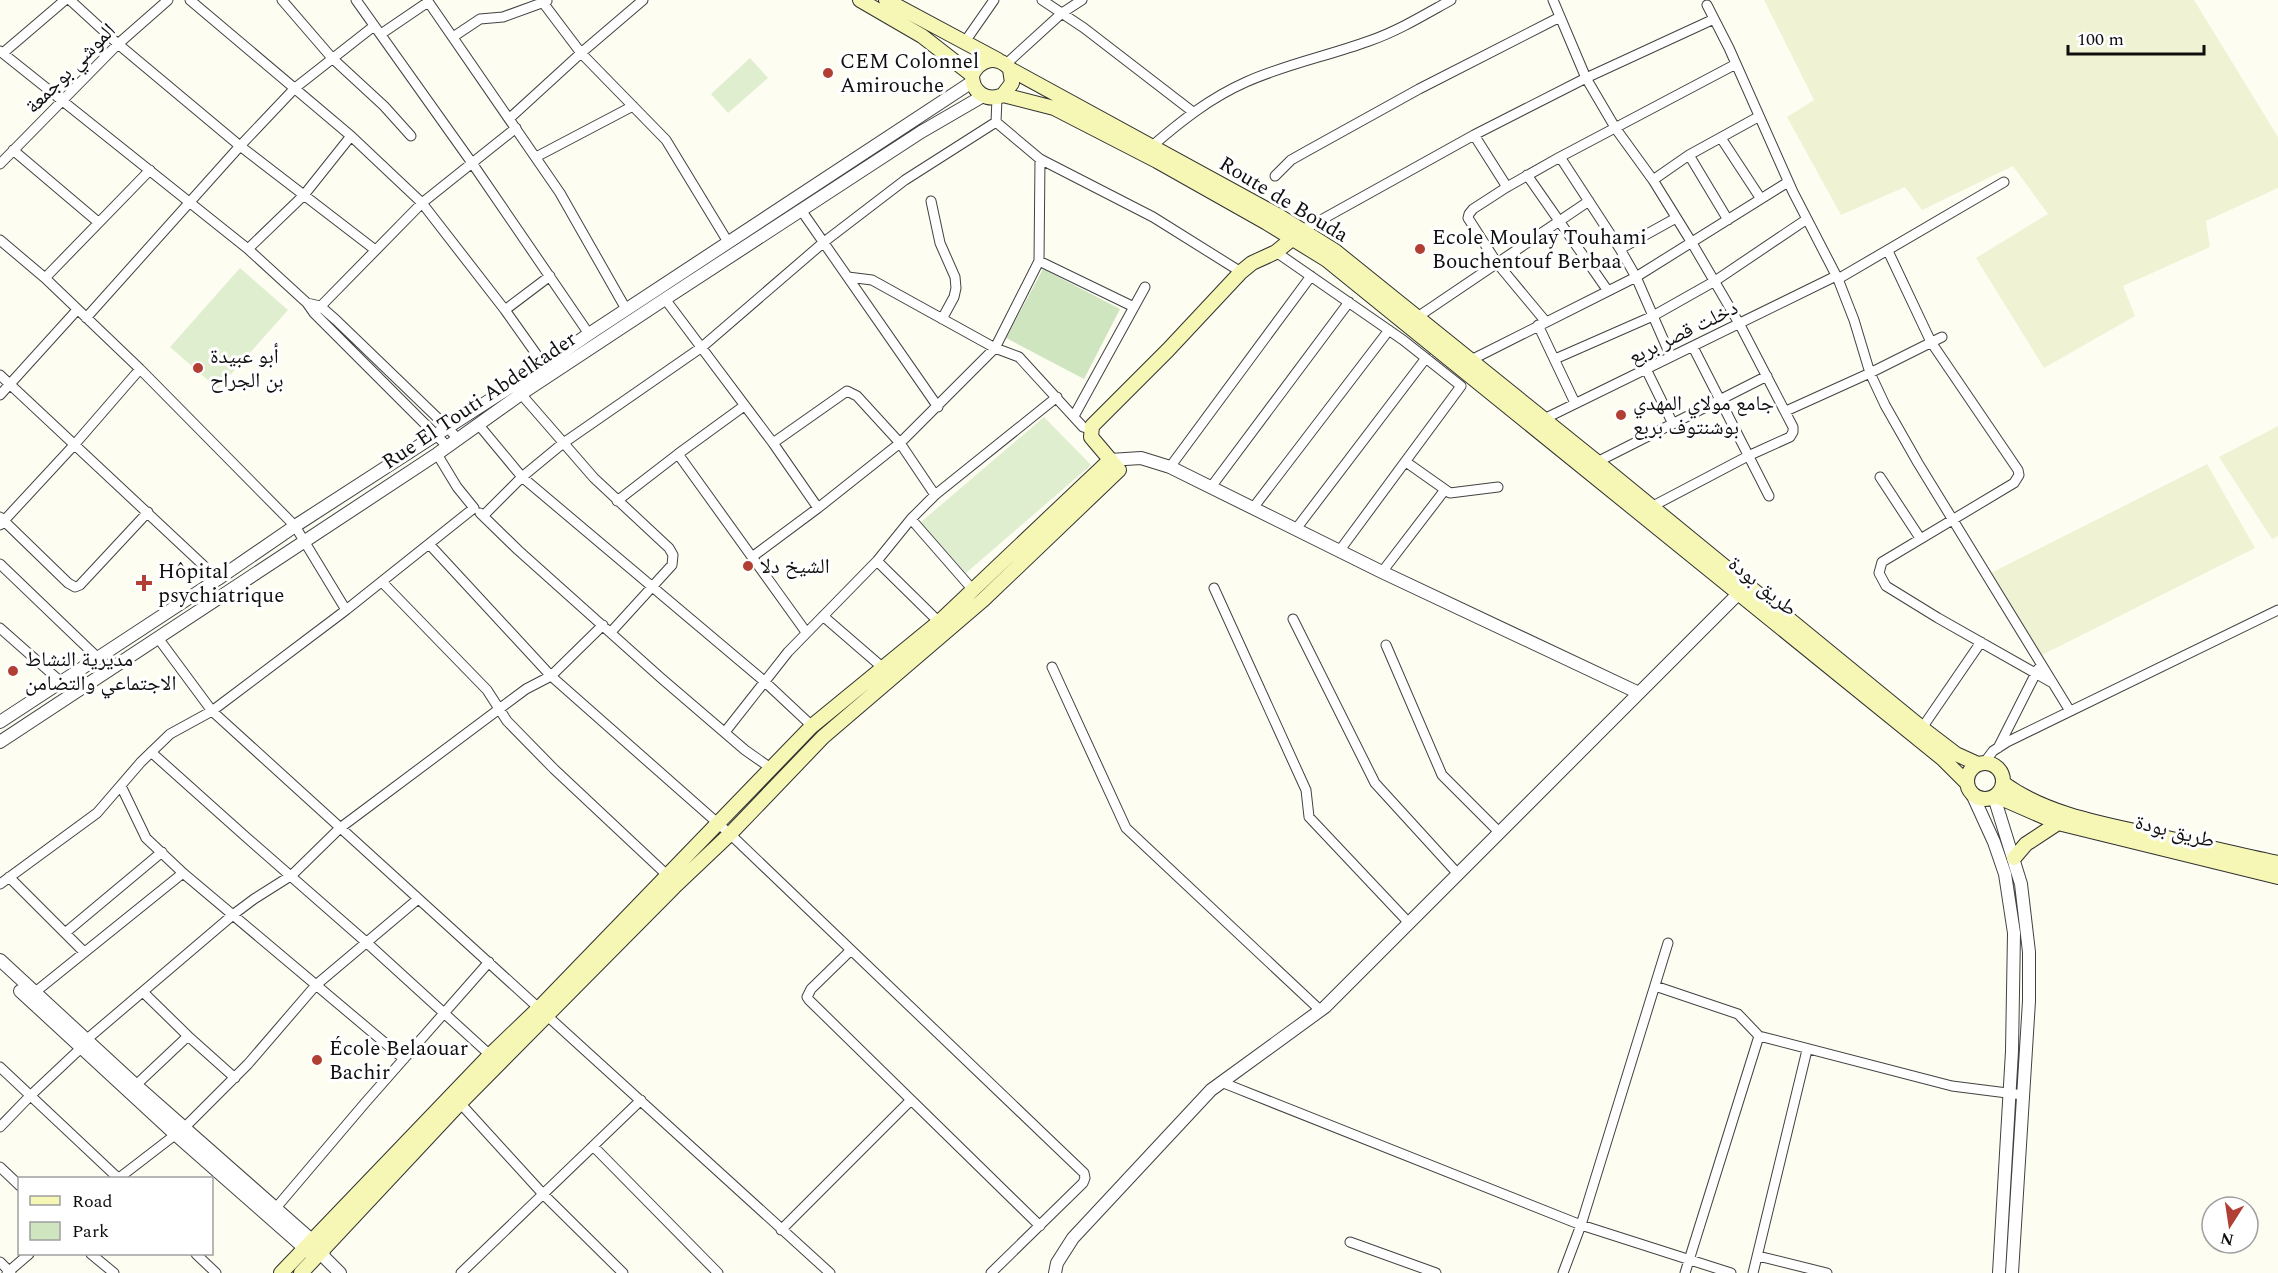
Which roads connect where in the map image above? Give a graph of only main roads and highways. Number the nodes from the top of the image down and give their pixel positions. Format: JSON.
{"nodes":[{"id":1,"x":860,"y":0,"type":"edge"},
{"id":2,"x":886,"y":0,"type":"edge"},
{"id":3,"x":1005,"y":65,"type":"junction"},
{"id":4,"x":972,"y":79,"type":"junction"},
{"id":5,"x":994,"y":96,"type":"junction"},
{"id":6,"x":1298,"y":234,"type":"junction"},
{"id":7,"x":1544,"y":419,"type":"joint"},
{"id":8,"x":1531,"y":426,"type":"joint"},
{"id":9,"x":1114,"y":465,"type":"junction"},
{"id":10,"x":1813,"y":646,"type":"junction"},
{"id":11,"x":1981,"y":764,"type":"junction"},
{"id":12,"x":1966,"y":782,"type":"junction"},
{"id":13,"x":2003,"y":783,"type":"junction"},
{"id":14,"x":1995,"y":797,"type":"junction"},
{"id":15,"x":2058,"y":823,"type":"junction"},
{"id":16,"x":2014,"y":858,"type":"road end"},
{"id":17,"x":2275,"y":869,"type":"edge"},
{"id":18,"x":544,"y":1011,"type":"junction"},
{"id":19,"x":316,"y":1251,"type":"junction"},
{"id":20,"x":281,"y":1273,"type":"edge"},
{"id":21,"x":301,"y":1273,"type":"edge"}],
"edges":[{"from":1,"to":4,"type":"main road"},
{"from":2,"to":3,"type":"main road","name":"Route de Bouda"},
{"from":3,"to":4,"type":"main road"},
{"from":3,"to":5,"type":"main road"},
{"from":3,"to":6,"type":"main road","name":"Route de Bouda"},
{"from":4,"to":5,"type":"main road"},
{"from":5,"to":6,"type":"main road","name":"Route de Bouda"},
{"from":6,"to":7,"type":"main road","name":"Route de Bouda"},
{"from":6,"to":8,"type":"main road","name":"Route de Bouda"},
{"from":6,"to":9,"type":"main road"},
{"from":7,"to":10,"type":"main road","name":"طريق بودة"},
{"from":8,"to":10,"type":"main road","name":"طريق بودة"},
{"from":9,"to":18,"type":"main road"},
{"from":9,"to":18,"type":"main road"},
{"from":10,"to":11,"type":"main road","name":"طريق بودة"},
{"from":10,"to":12,"type":"main road","name":"طريق بودة"},
{"from":11,"to":12,"type":"main road"},
{"from":11,"to":13,"type":"main road"},
{"from":12,"to":14,"type":"main road"},
{"from":13,"to":14,"type":"main road"},
{"from":13,"to":17,"type":"main road","name":"طريق بودة"},
{"from":14,"to":15,"type":"main road","name":"طريق بودة"},
{"from":15,"to":16,"type":"main road"},
{"from":15,"to":17,"type":"main road","name":"طريق بودة"},
{"from":18,"to":19,"type":"main road"},
{"from":18,"to":19,"type":"main road"},
{"from":19,"to":20,"type":"main road"},
{"from":19,"to":21,"type":"main road"}]}
